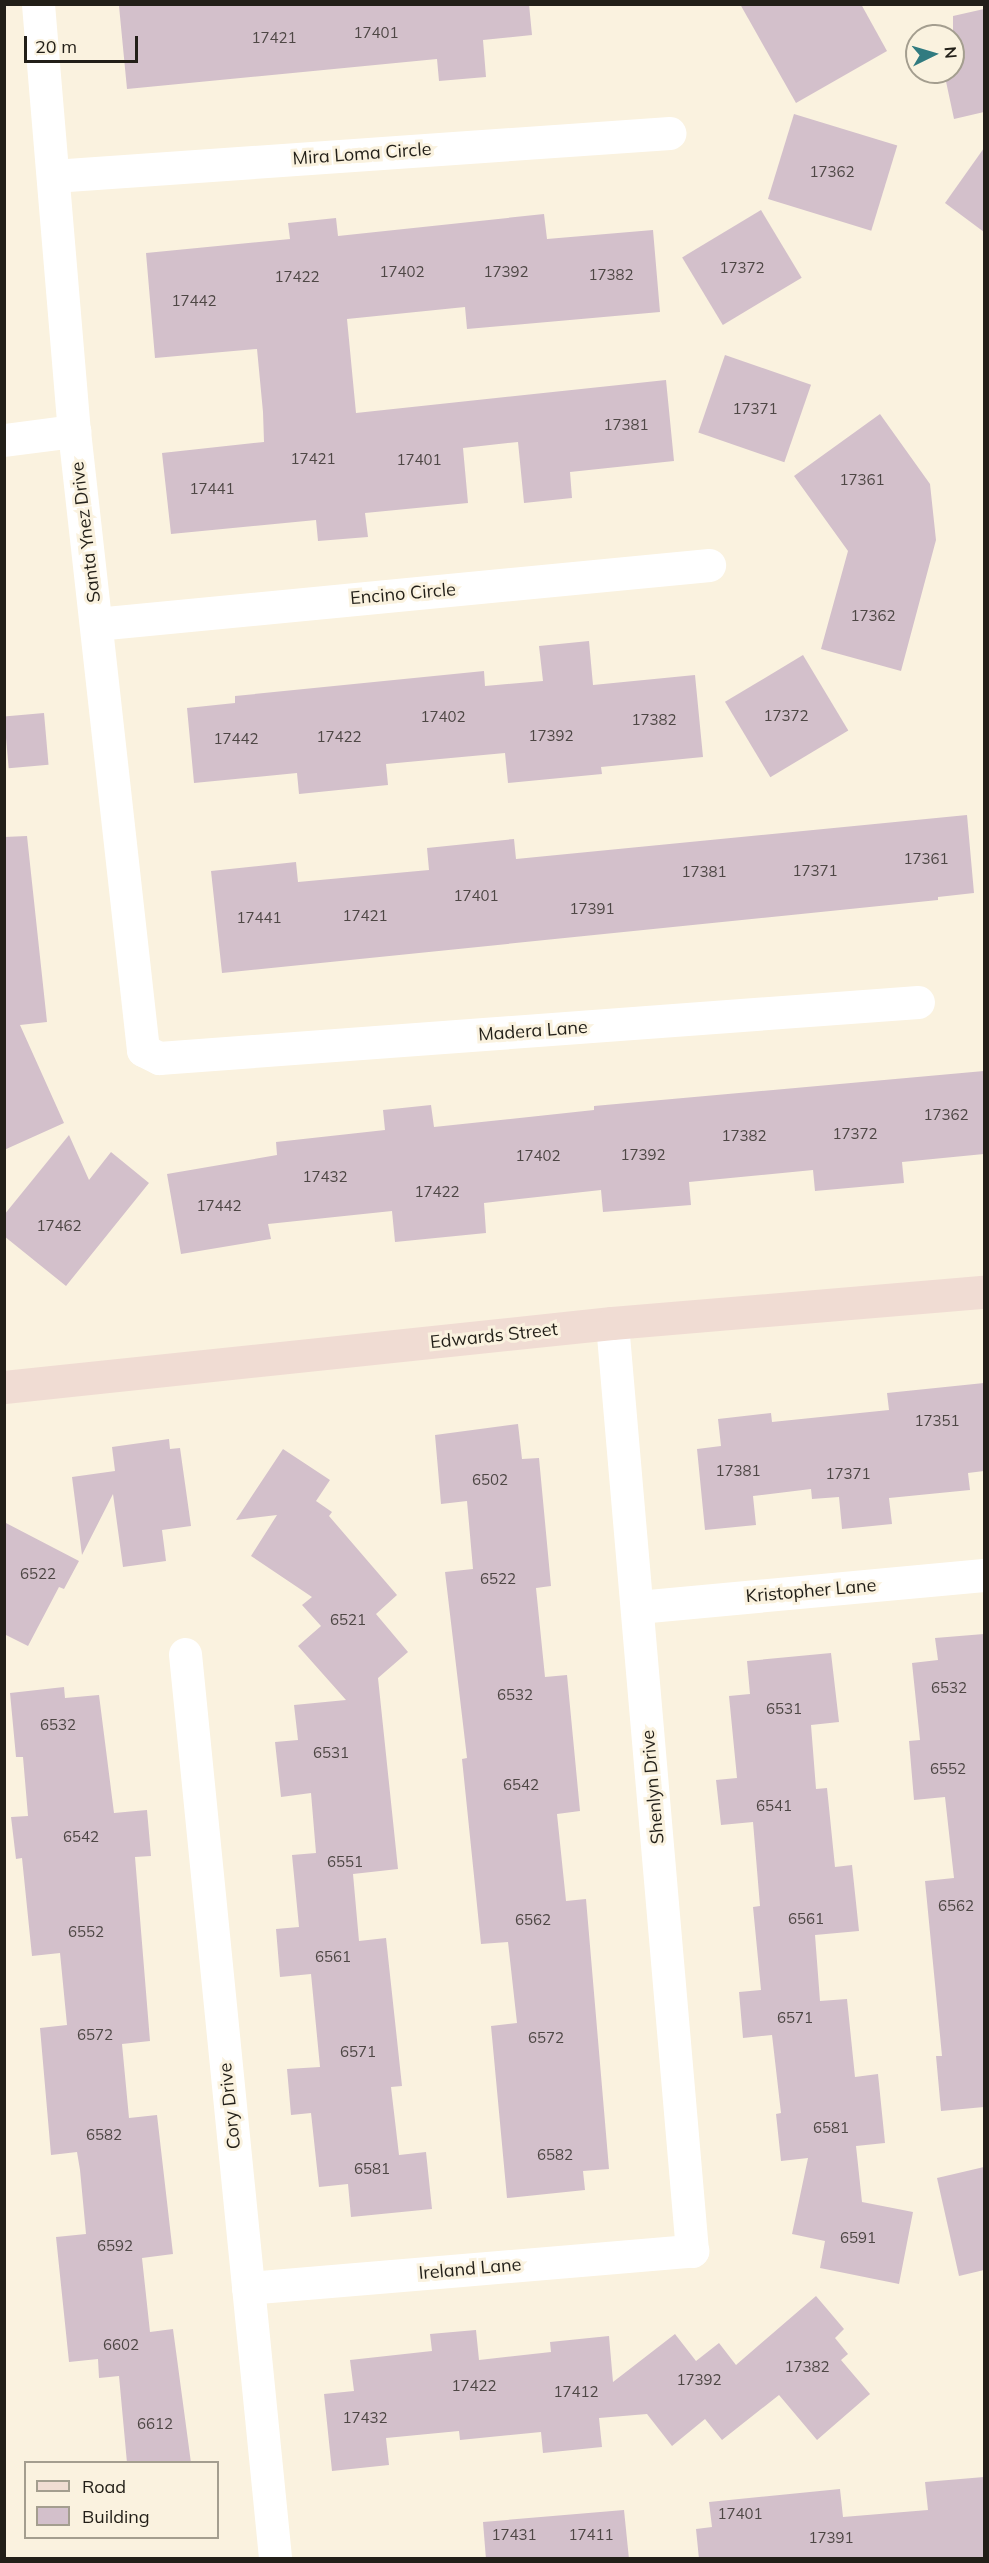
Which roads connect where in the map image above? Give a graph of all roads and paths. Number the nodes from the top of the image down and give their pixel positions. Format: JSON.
{"nodes":[{"id":1,"x":38,"y":4,"type":"edge"},
{"id":2,"x":670,"y":133,"type":"dead end"},
{"id":3,"x":53,"y":176,"type":"junction"},
{"id":4,"x":74,"y":431,"type":"junction"},
{"id":5,"x":4,"y":440,"type":"edge"},
{"id":6,"x":709,"y":565,"type":"dead end"},
{"id":7,"x":96,"y":624,"type":"junction"},
{"id":8,"x":918,"y":1002,"type":"dead end"},
{"id":9,"x":149,"y":1056,"type":"joint"},
{"id":10,"x":984,"y":1292,"type":"edge"},
{"id":11,"x":612,"y":1323,"type":"junction"},
{"id":12,"x":4,"y":1387,"type":"edge"},
{"id":13,"x":984,"y":1575,"type":"edge"},
{"id":14,"x":638,"y":1607,"type":"junction"},
{"id":15,"x":185,"y":1654,"type":"dead end"},
{"id":16,"x":692,"y":2251,"type":"joint"},
{"id":17,"x":248,"y":2288,"type":"junction"},
{"id":18,"x":274,"y":2559,"type":"edge"}],
"edges":[{"from":1,"to":3,"type":"street","name":"Santa Ynez Drive"},
{"from":2,"to":3,"type":"street","name":"Mira Loma Circle"},
{"from":3,"to":4,"type":"street","name":"Santa Ynez Drive"},
{"from":4,"to":5,"type":"street"},
{"from":4,"to":7,"type":"street","name":"Santa Ynez Drive"},
{"from":6,"to":7,"type":"street","name":"Encino Circle"},
{"from":7,"to":9,"type":"street","name":"Santa Ynez Drive"},
{"from":8,"to":9,"type":"street","name":"Madera Lane"},
{"from":10,"to":11,"type":"main road","name":"Edwards Street"},
{"from":11,"to":12,"type":"main road","name":"Edwards Street"},
{"from":11,"to":14,"type":"street","name":"Shenlyn Drive"},
{"from":13,"to":14,"type":"street","name":"Kristopher Lane"},
{"from":14,"to":16,"type":"street","name":"Shenlyn Drive"},
{"from":15,"to":17,"type":"street","name":"Cory Drive"},
{"from":16,"to":17,"type":"street","name":"Ireland Lane"},
{"from":17,"to":18,"type":"street","name":"Cory Drive"}]}
